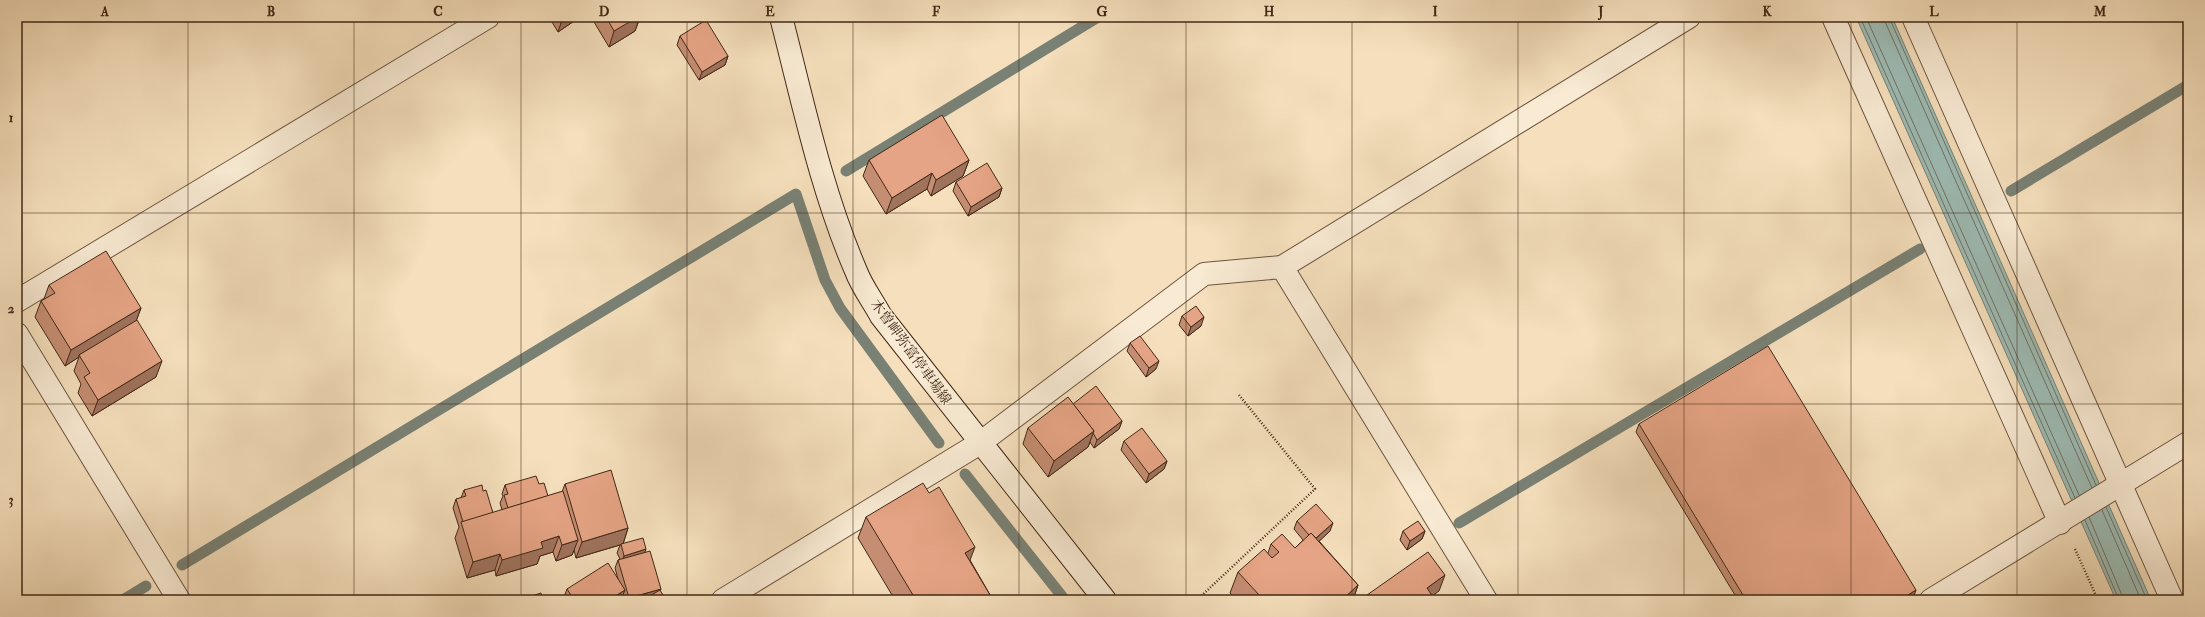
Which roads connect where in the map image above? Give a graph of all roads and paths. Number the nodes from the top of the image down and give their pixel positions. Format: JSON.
{"nodes":[{"id":1,"x":488,"y":17,"type":"edge"},
{"id":2,"x":781,"y":17,"type":"edge"},
{"id":3,"x":1689,"y":17,"type":"edge"},
{"id":4,"x":1833,"y":17,"type":"edge"},
{"id":5,"x":1913,"y":17,"type":"edge"},
{"id":6,"x":1282,"y":267,"type":"junction"},
{"id":7,"x":17,"y":301,"type":"edge"},
{"id":8,"x":17,"y":334,"type":"edge"},
{"id":9,"x":1239,"y":395,"type":"dead end"},
{"id":10,"x":980,"y":443,"type":"junction"},
{"id":11,"x":2188,"y":443,"type":"edge"},
{"id":12,"x":2119,"y":484,"type":"junction"},
{"id":13,"x":2064,"y":520,"type":"junction"},
{"id":14,"x":179,"y":600,"type":"edge"},
{"id":15,"x":723,"y":600,"type":"edge"},
{"id":16,"x":1105,"y":600,"type":"edge"},
{"id":17,"x":1197,"y":600,"type":"edge"},
{"id":18,"x":1486,"y":600,"type":"edge"},
{"id":19,"x":1932,"y":600,"type":"edge"},
{"id":20,"x":2098,"y":600,"type":"edge"},
{"id":21,"x":2172,"y":600,"type":"edge"}],
"edges":[{"from":1,"to":7,"type":"street"},
{"from":2,"to":10,"type":"street","name":"木曽岬弥富停車場線"},
{"from":3,"to":6,"type":"street"},
{"from":4,"to":13,"type":"street"},
{"from":5,"to":12,"type":"street"},
{"from":6,"to":10,"type":"street"},
{"from":6,"to":18,"type":"street"},
{"from":8,"to":14,"type":"street"},
{"from":9,"to":17,"type":"path"},
{"from":10,"to":15,"type":"street"},
{"from":10,"to":16,"type":"street","name":"木曽岬弥富停車場線"},
{"from":11,"to":12,"type":"street"},
{"from":12,"to":13,"type":"street"},
{"from":12,"to":21,"type":"street"},
{"from":13,"to":19,"type":"street"},
{"from":13,"to":20,"type":"path"}]}
